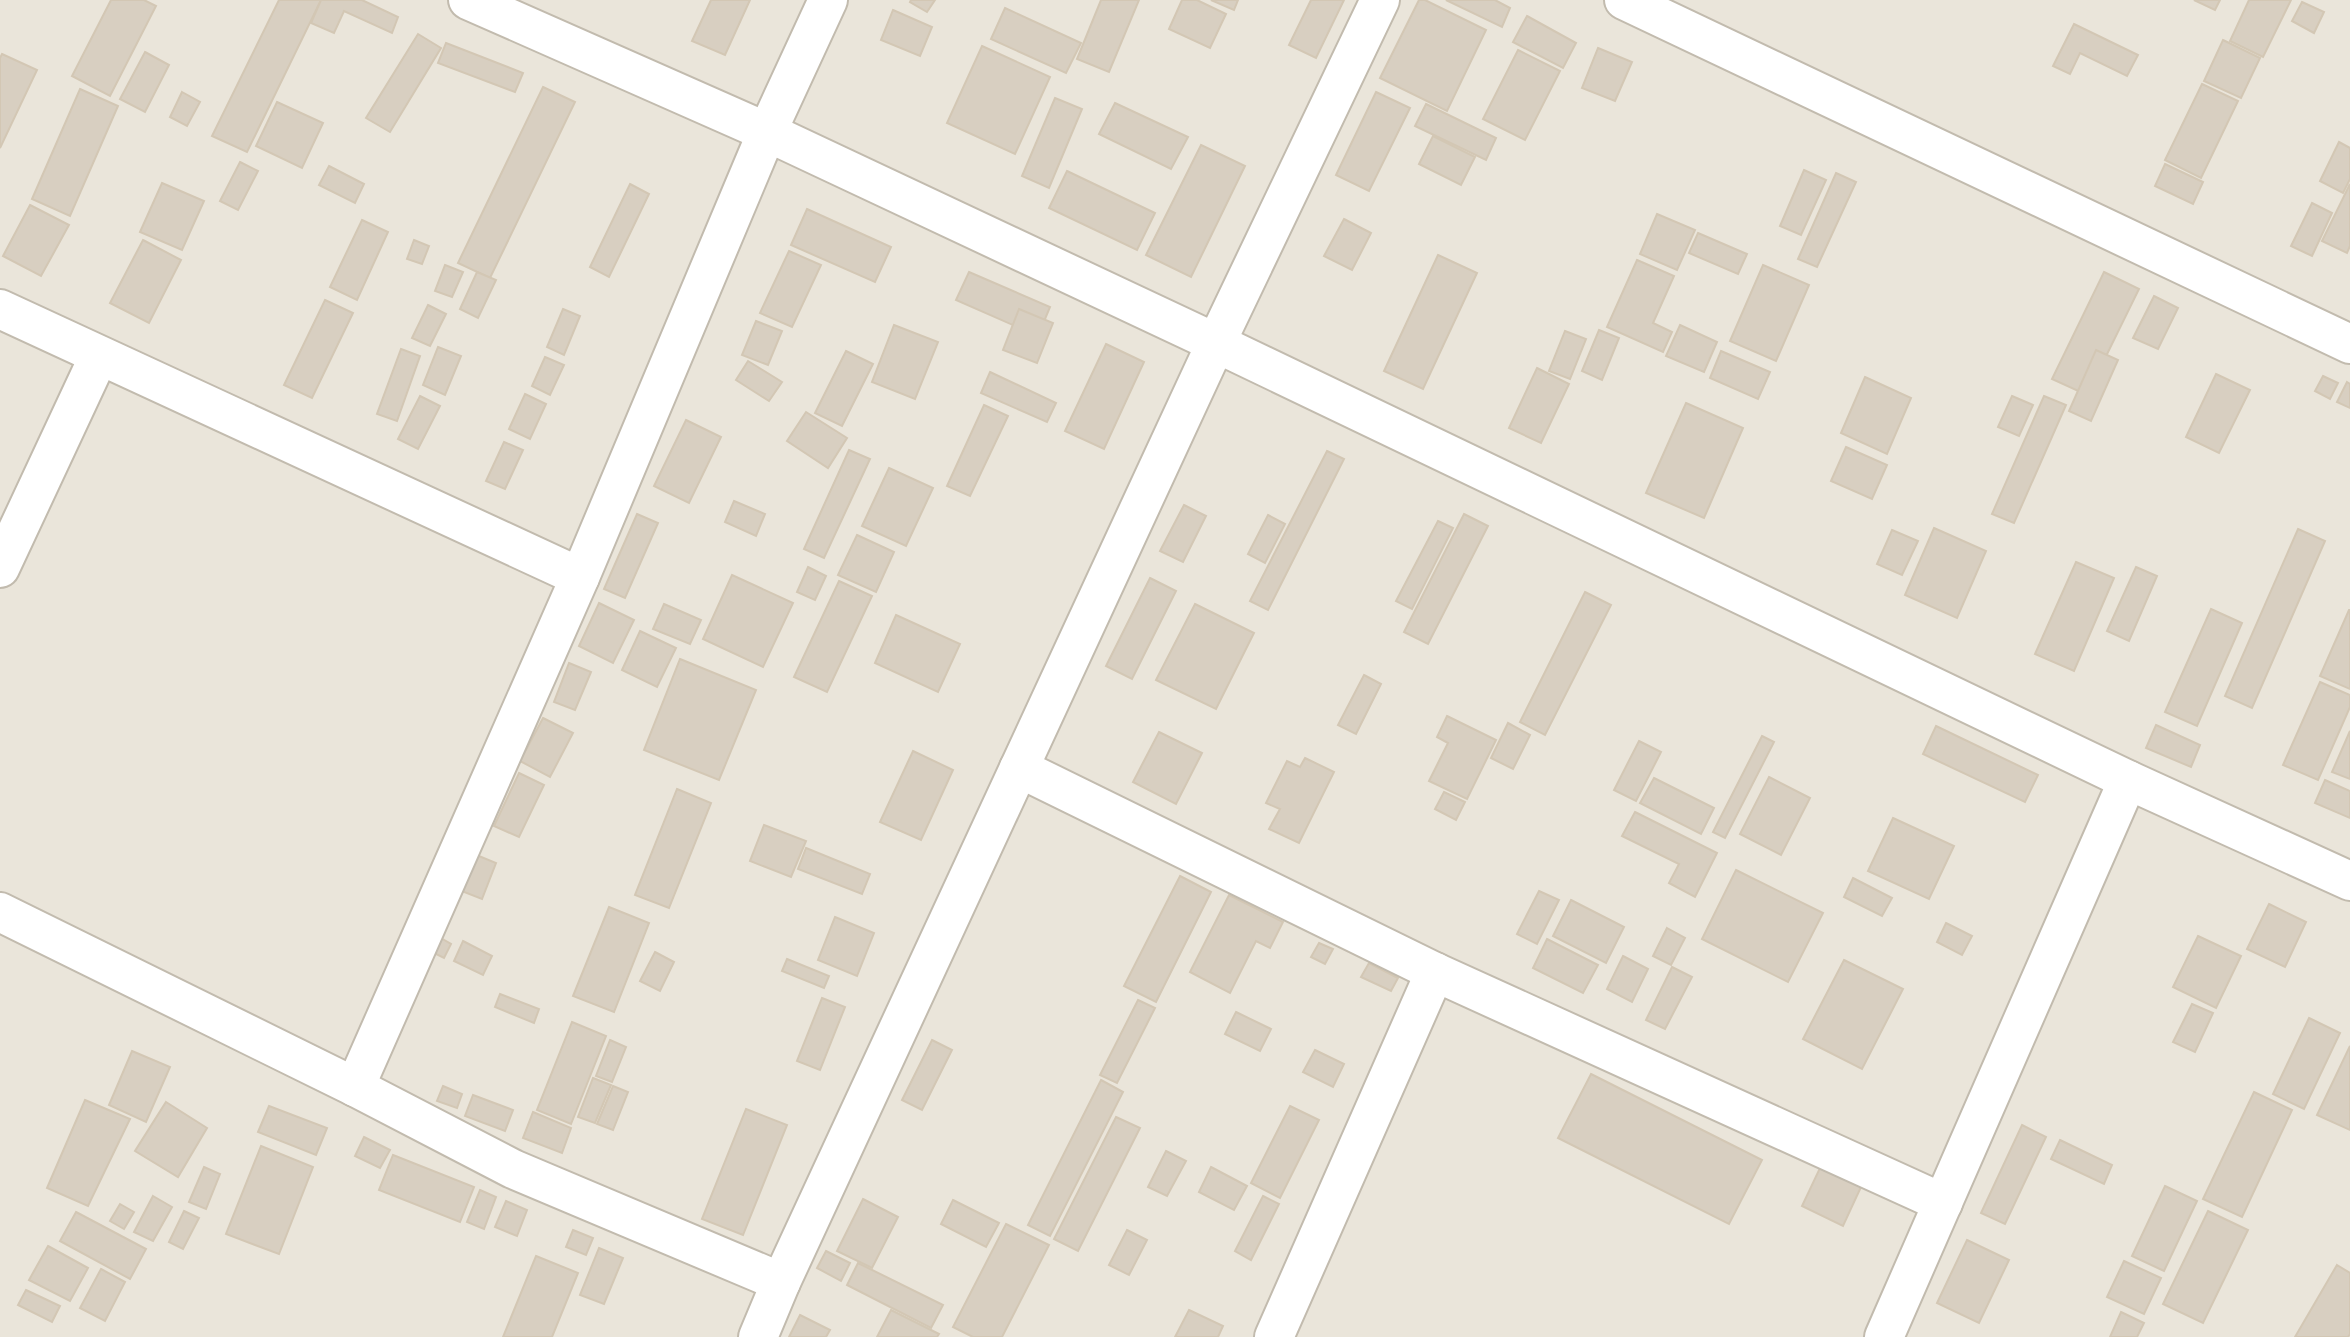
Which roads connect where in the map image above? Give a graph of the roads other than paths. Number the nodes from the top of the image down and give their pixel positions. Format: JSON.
{"nodes":[{"id":1,"x":468,"y":0,"type":"edge"},
{"id":2,"x":828,"y":0,"type":"edge"},
{"id":3,"x":1380,"y":0,"type":"edge"},
{"id":4,"x":1623,"y":0,"type":"edge"},
{"id":5,"x":767,"y":132,"type":"junction"},
{"id":6,"x":0,"y":309,"type":"edge"},
{"id":7,"x":1216,"y":344,"type":"junction"},
{"id":8,"x":2350,"y":344,"type":"edge"},
{"id":9,"x":99,"y":356,"type":"junction"},
{"id":10,"x":0,"y":568,"type":"edge"},
{"id":11,"x":580,"y":577,"type":"junction"},
{"id":12,"x":1018,"y":768,"type":"junction"},
{"id":13,"x":2128,"y":780,"type":"junction"},
{"id":14,"x":2350,"y":881,"type":"edge"},
{"id":15,"x":0,"y":912,"type":"edge"},
{"id":16,"x":1435,"y":972,"type":"junction"},
{"id":17,"x":355,"y":1087,"type":"junction"},
{"id":18,"x":1943,"y":1203,"type":"junction"},
{"id":19,"x":782,"y":1282,"type":"junction"},
{"id":20,"x":758,"y":1337,"type":"edge"},
{"id":21,"x":1274,"y":1337,"type":"edge"},
{"id":22,"x":1884,"y":1337,"type":"edge"}],
"edges":[{"from":1,"to":5,"type":"street"},
{"from":2,"to":5,"type":"street"},
{"from":3,"to":7,"type":"street"},
{"from":4,"to":8,"type":"street"},
{"from":5,"to":7,"type":"street"},
{"from":5,"to":11,"type":"street"},
{"from":6,"to":9,"type":"street"},
{"from":7,"to":12,"type":"street"},
{"from":7,"to":13,"type":"street"},
{"from":9,"to":10,"type":"street"},
{"from":9,"to":11,"type":"street"},
{"from":11,"to":17,"type":"street"},
{"from":12,"to":16,"type":"street"},
{"from":12,"to":19,"type":"street"},
{"from":13,"to":14,"type":"street"},
{"from":13,"to":18,"type":"street"},
{"from":15,"to":17,"type":"street"},
{"from":16,"to":18,"type":"street"},
{"from":16,"to":21,"type":"street"},
{"from":17,"to":19,"type":"street"},
{"from":18,"to":22,"type":"street"},
{"from":19,"to":20,"type":"street"}]}
